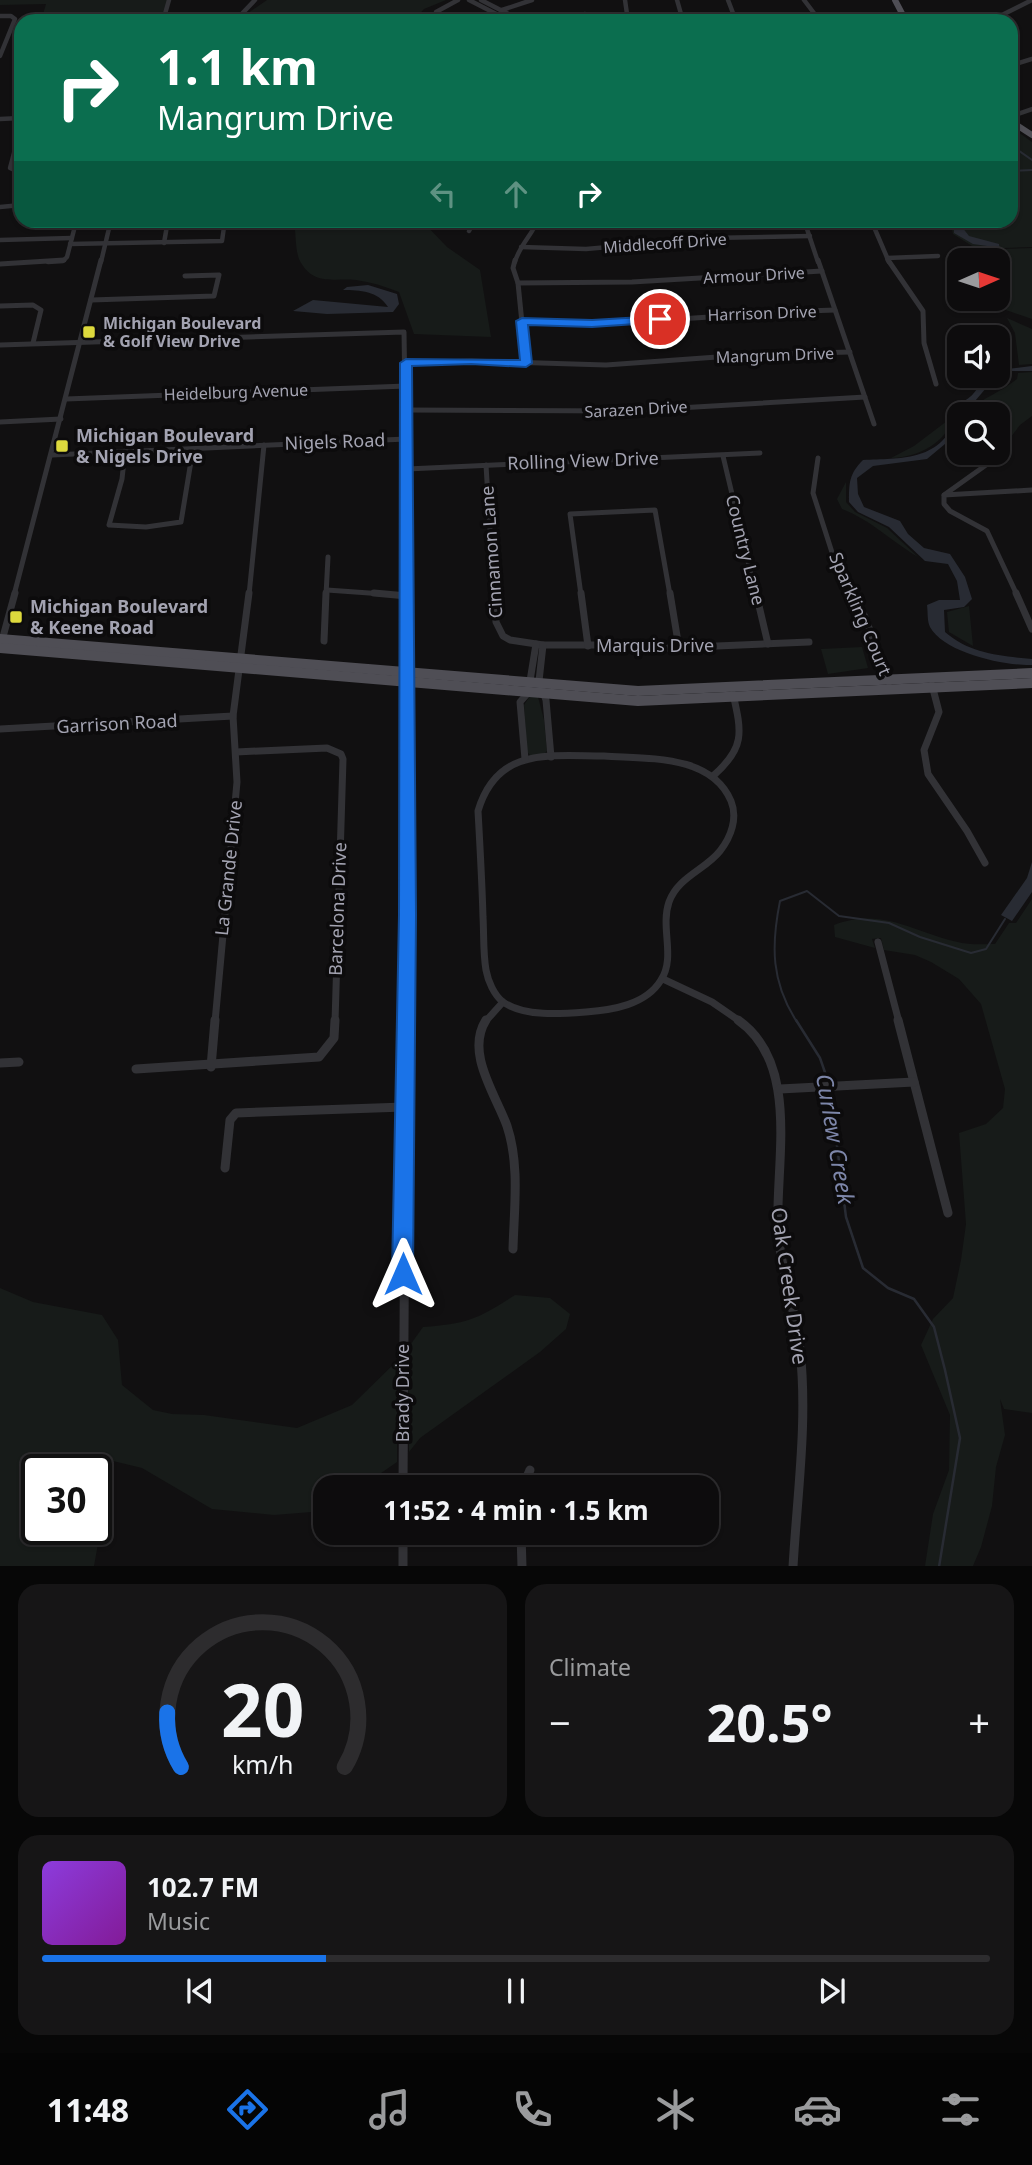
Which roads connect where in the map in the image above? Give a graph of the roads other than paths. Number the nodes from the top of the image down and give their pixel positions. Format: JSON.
{"nodes":[{"id":1,"x":256,"y":0,"type":"edge"},
{"id":2,"x":458,"y":0,"type":"edge"},
{"id":3,"x":469,"y":0,"type":"edge"},
{"id":4,"x":481,"y":0,"type":"edge"},
{"id":5,"x":533,"y":0,"type":"edge"},
{"id":6,"x":804,"y":0,"type":"edge"},
{"id":7,"x":1032,"y":0,"type":"edge"},
{"id":8,"x":501,"y":10,"type":"junction"},
{"id":9,"x":494,"y":13,"type":"joint"},
{"id":10,"x":242,"y":14,"type":"edge"},
{"id":11,"x":436,"y":14,"type":"edge"},
{"id":12,"x":509,"y":14,"type":"edge"},
{"id":13,"x":816,"y":14,"type":"edge"},
{"id":14,"x":1004,"y":14,"type":"edge"},
{"id":15,"x":0,"y":16,"type":"edge"},
{"id":16,"x":0,"y":56,"type":"edge"},
{"id":17,"x":14,"y":153,"type":"edge"},
{"id":18,"x":14,"y":172,"type":"edge"},
{"id":19,"x":74,"y":228,"type":"edge"},
{"id":20,"x":109,"y":228,"type":"edge"},
{"id":21,"x":167,"y":228,"type":"edge"},
{"id":22,"x":224,"y":228,"type":"edge"},
{"id":23,"x":471,"y":228,"type":"edge"},
{"id":24,"x":535,"y":228,"type":"edge"},
{"id":25,"x":807,"y":228,"type":"edge"},
{"id":26,"x":874,"y":228,"type":"edge"},
{"id":27,"x":469,"y":231,"type":"dead end"},
{"id":28,"x":810,"y":236,"type":"junction"},
{"id":29,"x":0,"y":240,"type":"edge"},
{"id":30,"x":71,"y":241,"type":"junction"},
{"id":31,"x":164,"y":243,"type":"junction"},
{"id":32,"x":105,"y":245,"type":"junction"},
{"id":33,"x":520,"y":247,"type":"junction"},
{"id":34,"x":938,"y":256,"type":"dead end"},
{"id":35,"x":887,"y":258,"type":"junction"},
{"id":36,"x":0,"y":264,"type":"edge"},
{"id":37,"x":822,"y":271,"type":"junction"},
{"id":38,"x":185,"y":276,"type":"dead end"},
{"id":39,"x":518,"y":283,"type":"junction"},
{"id":40,"x":91,"y":300,"type":"junction"},
{"id":41,"x":0,"y":306,"type":"edge"},
{"id":42,"x":835,"y":310,"type":"junction"},
{"id":43,"x":522,"y":321,"type":"junction"},
{"id":44,"x":33,"y":343,"type":"junction"},
{"id":45,"x":79,"y":344,"type":"junction"},
{"id":46,"x":0,"y":345,"type":"edge"},
{"id":47,"x":850,"y":352,"type":"junction"},
{"id":48,"x":406,"y":363,"type":"junction"},
{"id":49,"x":526,"y":363,"type":"junction"},
{"id":50,"x":936,"y":384,"type":"dead end"},
{"id":51,"x":406,"y":386,"type":"junction"},
{"id":52,"x":865,"y":397,"type":"junction"},
{"id":53,"x":66,"y":399,"type":"junction"},
{"id":54,"x":406,"y":410,"type":"junction"},
{"id":55,"x":61,"y":419,"type":"junction"},
{"id":56,"x":0,"y":422,"type":"edge"},
{"id":57,"x":874,"y":424,"type":"dead end"},
{"id":58,"x":406,"y":439,"type":"junction"},
{"id":59,"x":264,"y":445,"type":"junction"},
{"id":60,"x":193,"y":449,"type":"junction"},
{"id":61,"x":125,"y":451,"type":"junction"},
{"id":62,"x":760,"y":453,"type":"dead end"},
{"id":63,"x":52,"y":455,"type":"junction"},
{"id":64,"x":723,"y":456,"type":"junction"},
{"id":65,"x":818,"y":458,"type":"dead end"},
{"id":66,"x":986,"y":465,"type":"edge"},
{"id":67,"x":486,"y":466,"type":"junction"},
{"id":68,"x":407,"y":469,"type":"junction"},
{"id":69,"x":1030,"y":490,"type":"edge"},
{"id":70,"x":944,"y":495,"type":"junction"},
{"id":71,"x":1032,"y":499,"type":"edge"},
{"id":72,"x":328,"y":557,"type":"dead end"},
{"id":73,"x":327,"y":590,"type":"junction"},
{"id":74,"x":407,"y":596,"type":"junction"},
{"id":75,"x":1032,"y":629,"type":"edge"},
{"id":76,"x":503,"y":636,"type":"joint"},
{"id":77,"x":324,"y":641,"type":"dead end"},
{"id":78,"x":1,"y":642,"type":"edge"},
{"id":79,"x":808,"y":642,"type":"dead end"},
{"id":80,"x":540,"y":644,"type":"junction"},
{"id":81,"x":768,"y":644,"type":"junction"},
{"id":82,"x":588,"y":646,"type":"junction"},
{"id":83,"x":679,"y":649,"type":"junction"},
{"id":84,"x":241,"y":664,"type":"junction"},
{"id":85,"x":1027,"y":673,"type":"edge"},
{"id":86,"x":407,"y":678,"type":"junction"},
{"id":87,"x":931,"y":683,"type":"junction"},
{"id":88,"x":1032,"y":683,"type":"edge"},
{"id":89,"x":890,"y":685,"type":"junction"},
{"id":90,"x":528,"y":689,"type":"junction"},
{"id":91,"x":541,"y":690,"type":"junction"},
{"id":92,"x":733,"y":693,"type":"junction"},
{"id":93,"x":233,"y":716,"type":"junction"},
{"id":94,"x":0,"y":729,"type":"edge"},
{"id":95,"x":236,"y":752,"type":"junction"},
{"id":96,"x":551,"y":757,"type":"junction"},
{"id":97,"x":524,"y":759,"type":"junction"},
{"id":98,"x":713,"y":776,"type":"junction"},
{"id":99,"x":985,"y":863,"type":"dead end"},
{"id":100,"x":878,"y":942,"type":"dead end"},
{"id":101,"x":663,"y":979,"type":"junction"},
{"id":102,"x":503,"y":1002,"type":"junction"},
{"id":103,"x":19,"y":1062,"type":"dead end"},
{"id":104,"x":0,"y":1063,"type":"edge"},
{"id":105,"x":211,"y":1067,"type":"junction"},
{"id":106,"x":136,"y":1069,"type":"dead end"},
{"id":107,"x":914,"y":1082,"type":"junction"},
{"id":108,"x":780,"y":1088,"type":"junction"},
{"id":109,"x":404,"y":1107,"type":"junction"},
{"id":110,"x":225,"y":1168,"type":"dead end"},
{"id":111,"x":948,"y":1213,"type":"dead end"},
{"id":112,"x":513,"y":1249,"type":"dead end"},
{"id":113,"x":530,"y":1470,"type":"dead end"},
{"id":114,"x":403,"y":1475,"type":"edge"},
{"id":115,"x":528,"y":1475,"type":"edge"},
{"id":116,"x":403,"y":1545,"type":"edge"},
{"id":117,"x":521,"y":1545,"type":"edge"},
{"id":118,"x":403,"y":1566,"type":"edge"},
{"id":119,"x":522,"y":1566,"type":"edge"},
{"id":120,"x":793,"y":1566,"type":"edge"}],
"edges":[{"from":1,"to":10,"type":"street"},
{"from":2,"to":11,"type":"street"},
{"from":3,"to":9,"type":"street"},
{"from":4,"to":8,"type":"street"},
{"from":5,"to":8,"type":"street"},
{"from":6,"to":13,"type":"street"},
{"from":7,"to":14,"type":"street"},
{"from":8,"to":9,"type":"street"},
{"from":8,"to":12,"type":"street"},
{"from":15,"to":16,"type":"street"},
{"from":17,"to":18,"type":"street"},
{"from":19,"to":30,"type":"street"},
{"from":20,"to":32,"type":"street"},
{"from":21,"to":31,"type":"street"},
{"from":22,"to":31,"type":"street"},
{"from":23,"to":27,"type":"street"},
{"from":24,"to":33,"type":"street"},
{"from":25,"to":28,"type":"street"},
{"from":26,"to":35,"type":"street"},
{"from":28,"to":33,"type":"street","name":"Middlecoff Drive"},
{"from":28,"to":37,"type":"street"},
{"from":29,"to":30,"type":"street"},
{"from":30,"to":32,"type":"street"},
{"from":30,"to":36,"type":"street"},
{"from":31,"to":32,"type":"street"},
{"from":32,"to":40,"type":"street"},
{"from":33,"to":39,"type":"street"},
{"from":34,"to":35,"type":"street"},
{"from":35,"to":50,"type":"street"},
{"from":37,"to":39,"type":"street","name":"Armour Drive"},
{"from":37,"to":42,"type":"street"},
{"from":38,"to":40,"type":"street"},
{"from":39,"to":43,"type":"street"},
{"from":40,"to":45,"type":"street"},
{"from":41,"to":44,"type":"street"},
{"from":42,"to":43,"type":"street","name":"Harrison Drive"},
{"from":42,"to":47,"type":"street"},
{"from":43,"to":49,"type":"street"},
{"from":44,"to":45,"type":"street"},
{"from":44,"to":46,"type":"street"},
{"from":45,"to":48,"type":"street","name":"Brady Drive"},
{"from":45,"to":53,"type":"street"},
{"from":47,"to":49,"type":"street","name":"Mangrum Drive"},
{"from":47,"to":52,"type":"street"},
{"from":48,"to":49,"type":"street","name":"Mangrum Drive"},
{"from":48,"to":51,"type":"street","name":"Brady Drive"},
{"from":51,"to":53,"type":"street","name":"Heidelburg Avenue"},
{"from":51,"to":54,"type":"street","name":"Brady Drive"},
{"from":52,"to":54,"type":"street","name":"Sarazen Drive"},
{"from":52,"to":57,"type":"street"},
{"from":53,"to":55,"type":"street"},
{"from":54,"to":58,"type":"street","name":"Brady Drive"},
{"from":55,"to":56,"type":"street"},
{"from":55,"to":63,"type":"street"},
{"from":58,"to":59,"type":"street","name":"Nigels Road"},
{"from":58,"to":68,"type":"street","name":"Brady Drive"},
{"from":59,"to":60,"type":"street","name":"Nigels Road"},
{"from":59,"to":84,"type":"street","name":"La Grande Drive"},
{"from":60,"to":61,"type":"street","name":"Nigels Road"},
{"from":60,"to":61,"type":"street"},
{"from":61,"to":63,"type":"street","name":"Nigels Road"},
{"from":62,"to":64,"type":"street","name":"Rolling View Drive"},
{"from":63,"to":78,"type":"street"},
{"from":64,"to":67,"type":"street","name":"Rolling View Drive"},
{"from":64,"to":81,"type":"street","name":"Country Lane"},
{"from":65,"to":89,"type":"street","name":"Sparkling Court"},
{"from":66,"to":70,"type":"street"},
{"from":67,"to":68,"type":"street","name":"Rolling View Drive"},
{"from":67,"to":76,"type":"street","name":"Cinnamon Lane"},
{"from":68,"to":74,"type":"street","name":"Brady Drive"},
{"from":69,"to":70,"type":"street"},
{"from":69,"to":71,"type":"street"},
{"from":70,"to":75,"type":"street"},
{"from":72,"to":73,"type":"street"},
{"from":73,"to":74,"type":"street"},
{"from":73,"to":77,"type":"street"},
{"from":74,"to":86,"type":"street","name":"Brady Drive"},
{"from":76,"to":80,"type":"street","name":"Marquis Drive"},
{"from":78,"to":84,"type":"main road"},
{"from":79,"to":81,"type":"street","name":"Marquis Drive"},
{"from":80,"to":82,"type":"street","name":"Marquis Drive"},
{"from":80,"to":90,"type":"street"},
{"from":80,"to":91,"type":"street"},
{"from":81,"to":83,"type":"street","name":"Marquis Drive"},
{"from":82,"to":83,"type":"street","name":"Marquis Drive"},
{"from":82,"to":83,"type":"street"},
{"from":84,"to":86,"type":"main road"},
{"from":84,"to":93,"type":"street","name":"La Grande Drive"},
{"from":85,"to":87,"type":"main road"},
{"from":86,"to":90,"type":"main road"},
{"from":86,"to":109,"type":"street","name":"Brady Drive"},
{"from":87,"to":88,"type":"main road"},
{"from":87,"to":89,"type":"main road"},
{"from":87,"to":99,"type":"street"},
{"from":89,"to":92,"type":"main road"},
{"from":90,"to":91,"type":"main road"},
{"from":90,"to":97,"type":"street"},
{"from":91,"to":92,"type":"main road"},
{"from":91,"to":96,"type":"street"},
{"from":92,"to":98,"type":"street"},
{"from":93,"to":94,"type":"street","name":"Garrison Road"},
{"from":93,"to":95,"type":"street","name":"La Grande Drive"},
{"from":95,"to":105,"type":"street","name":"La Grande Drive"},
{"from":95,"to":105,"type":"street","name":"Barcelona Drive"},
{"from":96,"to":97,"type":"street"},
{"from":96,"to":98,"type":"street"},
{"from":97,"to":102,"type":"street"},
{"from":98,"to":101,"type":"street"},
{"from":100,"to":107,"type":"street"},
{"from":101,"to":102,"type":"street"},
{"from":101,"to":108,"type":"street","name":"Oak Creek Drive"},
{"from":102,"to":112,"type":"street"},
{"from":103,"to":104,"type":"street"},
{"from":105,"to":106,"type":"street"},
{"from":107,"to":108,"type":"street"},
{"from":107,"to":111,"type":"street"},
{"from":108,"to":120,"type":"street","name":"Oak Creek Drive"},
{"from":109,"to":110,"type":"street"},
{"from":109,"to":114,"type":"street","name":"Brady Drive"},
{"from":113,"to":115,"type":"street"},
{"from":116,"to":118,"type":"street"},
{"from":117,"to":119,"type":"street"}]}
